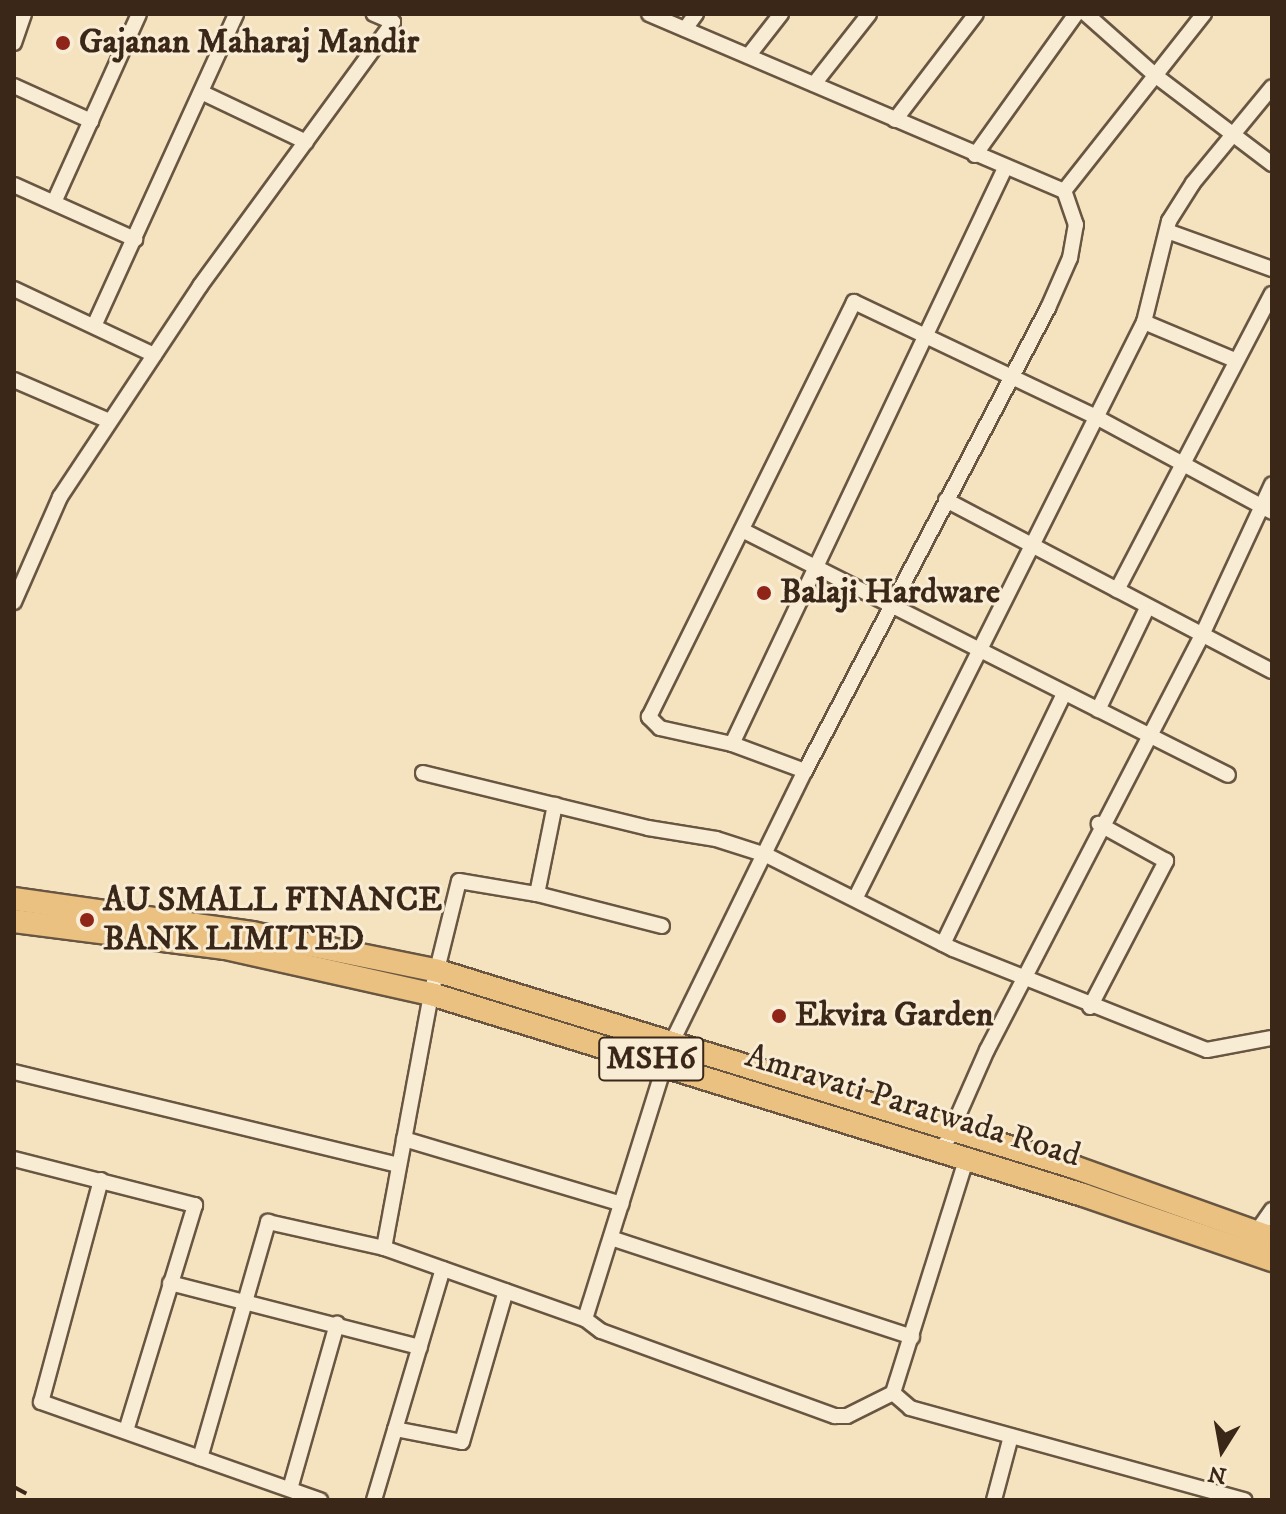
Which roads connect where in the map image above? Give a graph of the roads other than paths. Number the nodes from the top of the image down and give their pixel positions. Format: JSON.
{"nodes":[{"id":1,"x":24,"y":14,"type":"edge"},
{"id":2,"x":139,"y":14,"type":"edge"},
{"id":3,"x":236,"y":14,"type":"edge"},
{"id":4,"x":374,"y":14,"type":"edge"},
{"id":5,"x":649,"y":14,"type":"edge"},
{"id":6,"x":696,"y":14,"type":"edge"},
{"id":7,"x":781,"y":14,"type":"edge"},
{"id":8,"x":869,"y":14,"type":"edge"},
{"id":9,"x":976,"y":14,"type":"edge"},
{"id":10,"x":1076,"y":14,"type":"edge"},
{"id":11,"x":1086,"y":14,"type":"edge"},
{"id":12,"x":1204,"y":14,"type":"edge"},
{"id":13,"x":685,"y":29,"type":"junction"},
{"id":14,"x":14,"y":43,"type":"edge"},
{"id":15,"x":749,"y":55,"type":"junction"},
{"id":16,"x":1156,"y":76,"type":"junction"},
{"id":17,"x":814,"y":84,"type":"junction"},
{"id":18,"x":14,"y":86,"type":"edge"},
{"id":19,"x":1272,"y":87,"type":"edge"},
{"id":20,"x":203,"y":93,"type":"junction"},
{"id":21,"x":895,"y":120,"type":"junction"},
{"id":22,"x":91,"y":121,"type":"junction"},
{"id":23,"x":1231,"y":134,"type":"junction"},
{"id":24,"x":306,"y":142,"type":"junction"},
{"id":25,"x":975,"y":155,"type":"junction"},
{"id":26,"x":1272,"y":164,"type":"edge"},
{"id":27,"x":1005,"y":168,"type":"junction"},
{"id":28,"x":14,"y":185,"type":"edge"},
{"id":29,"x":1064,"y":191,"type":"junction"},
{"id":30,"x":55,"y":200,"type":"junction"},
{"id":31,"x":1167,"y":231,"type":"junction"},
{"id":32,"x":135,"y":239,"type":"junction"},
{"id":33,"x":1272,"y":269,"type":"edge"},
{"id":34,"x":14,"y":289,"type":"edge"},
{"id":35,"x":1272,"y":294,"type":"edge"},
{"id":36,"x":1144,"y":322,"type":"junction"},
{"id":37,"x":94,"y":326,"type":"junction"},
{"id":38,"x":925,"y":333,"type":"junction"},
{"id":39,"x":154,"y":355,"type":"junction"},
{"id":40,"x":1235,"y":360,"type":"junction"},
{"id":41,"x":1012,"y":375,"type":"junction"},
{"id":42,"x":14,"y":380,"type":"edge"},
{"id":43,"x":1094,"y":416,"type":"junction"},
{"id":44,"x":109,"y":421,"type":"junction"},
{"id":45,"x":1182,"y":463,"type":"junction"},
{"id":46,"x":1272,"y":484,"type":"edge"},
{"id":47,"x":946,"y":500,"type":"junction"},
{"id":48,"x":1266,"y":509,"type":"edge"},
{"id":49,"x":742,"y":530,"type":"junction"},
{"id":50,"x":1034,"y":543,"type":"junction"},
{"id":51,"x":815,"y":568,"type":"junction"},
{"id":52,"x":19,"y":576,"type":"edge"},
{"id":53,"x":1117,"y":590,"type":"junction"},
{"id":54,"x":14,"y":602,"type":"edge"},
{"id":55,"x":891,"y":608,"type":"junction"},
{"id":56,"x":1147,"y":608,"type":"junction"},
{"id":57,"x":1202,"y":635,"type":"junction"},
{"id":58,"x":979,"y":653,"type":"junction"},
{"id":59,"x":1272,"y":671,"type":"edge"},
{"id":60,"x":1064,"y":694,"type":"junction"},
{"id":61,"x":1098,"y":710,"type":"junction"},
{"id":62,"x":1148,"y":734,"type":"junction"},
{"id":63,"x":732,"y":744,"type":"junction"},
{"id":64,"x":805,"y":771,"type":"junction"},
{"id":65,"x":423,"y":773,"type":"dead end"},
{"id":66,"x":1228,"y":775,"type":"dead end"},
{"id":67,"x":555,"y":805,"type":"junction"},
{"id":68,"x":1099,"y":824,"type":"junction"},
{"id":69,"x":766,"y":855,"type":"junction"},
{"id":70,"x":537,"y":894,"type":"junction"},
{"id":71,"x":856,"y":897,"type":"junction"},
{"id":72,"x":14,"y":899,"type":"edge"},
{"id":73,"x":14,"y":921,"type":"edge"},
{"id":74,"x":662,"y":926,"type":"dead end"},
{"id":75,"x":943,"y":944,"type":"junction"},
{"id":76,"x":438,"y":971,"type":"junction"},
{"id":77,"x":1023,"y":978,"type":"junction"},
{"id":78,"x":431,"y":994,"type":"junction"},
{"id":79,"x":1090,"y":1007,"type":"junction"},
{"id":80,"x":1272,"y":1038,"type":"edge"},
{"id":81,"x":668,"y":1053,"type":"junction"},
{"id":82,"x":14,"y":1072,"type":"edge"},
{"id":83,"x":404,"y":1139,"type":"junction"},
{"id":84,"x":946,"y":1141,"type":"junction"},
{"id":85,"x":14,"y":1159,"type":"edge"},
{"id":86,"x":966,"y":1160,"type":"junction"},
{"id":87,"x":399,"y":1165,"type":"junction"},
{"id":88,"x":101,"y":1180,"type":"junction"},
{"id":89,"x":622,"y":1204,"type":"junction"},
{"id":90,"x":1272,"y":1210,"type":"edge"},
{"id":91,"x":611,"y":1238,"type":"junction"},
{"id":92,"x":1258,"y":1239,"type":"edge"},
{"id":93,"x":384,"y":1248,"type":"junction"},
{"id":94,"x":1272,"y":1260,"type":"edge"},
{"id":95,"x":443,"y":1269,"type":"junction"},
{"id":96,"x":170,"y":1283,"type":"junction"},
{"id":97,"x":506,"y":1291,"type":"junction"},
{"id":98,"x":244,"y":1302,"type":"junction"},
{"id":99,"x":585,"y":1319,"type":"junction"},
{"id":100,"x":337,"y":1324,"type":"junction"},
{"id":101,"x":912,"y":1337,"type":"junction"},
{"id":102,"x":420,"y":1347,"type":"junction"},
{"id":103,"x":893,"y":1393,"type":"junction"},
{"id":104,"x":395,"y":1429,"type":"junction"},
{"id":105,"x":126,"y":1431,"type":"junction"},
{"id":106,"x":1011,"y":1436,"type":"junction"},
{"id":107,"x":200,"y":1458,"type":"junction"},
{"id":108,"x":290,"y":1489,"type":"junction"},
{"id":109,"x":320,"y":1500,"type":"edge"},
{"id":110,"x":374,"y":1500,"type":"edge"},
{"id":111,"x":994,"y":1500,"type":"edge"},
{"id":112,"x":1245,"y":1500,"type":"edge"}],
"edges":[{"from":1,"to":14,"type":"street"},
{"from":2,"to":22,"type":"street"},
{"from":3,"to":20,"type":"street"},
{"from":4,"to":24,"type":"street"},
{"from":5,"to":13,"type":"street"},
{"from":6,"to":13,"type":"street"},
{"from":7,"to":15,"type":"street"},
{"from":8,"to":17,"type":"street"},
{"from":9,"to":21,"type":"street"},
{"from":10,"to":25,"type":"street"},
{"from":11,"to":16,"type":"street"},
{"from":12,"to":16,"type":"street"},
{"from":13,"to":15,"type":"street"},
{"from":15,"to":17,"type":"street"},
{"from":16,"to":23,"type":"street"},
{"from":16,"to":29,"type":"street"},
{"from":17,"to":21,"type":"street"},
{"from":18,"to":22,"type":"street"},
{"from":19,"to":23,"type":"street"},
{"from":20,"to":24,"type":"street"},
{"from":20,"to":32,"type":"street"},
{"from":21,"to":25,"type":"street"},
{"from":22,"to":30,"type":"street"},
{"from":23,"to":26,"type":"street"},
{"from":23,"to":31,"type":"street"},
{"from":24,"to":39,"type":"street"},
{"from":25,"to":27,"type":"street"},
{"from":27,"to":29,"type":"street"},
{"from":27,"to":38,"type":"street"},
{"from":28,"to":30,"type":"street"},
{"from":29,"to":41,"type":"street"},
{"from":30,"to":32,"type":"street"},
{"from":31,"to":33,"type":"street"},
{"from":31,"to":36,"type":"street"},
{"from":32,"to":37,"type":"street"},
{"from":34,"to":37,"type":"street"},
{"from":35,"to":40,"type":"street"},
{"from":36,"to":40,"type":"street"},
{"from":36,"to":43,"type":"street"},
{"from":37,"to":39,"type":"street"},
{"from":38,"to":41,"type":"street"},
{"from":38,"to":49,"type":"street"},
{"from":38,"to":51,"type":"street"},
{"from":39,"to":44,"type":"street"},
{"from":40,"to":45,"type":"street"},
{"from":41,"to":43,"type":"street"},
{"from":41,"to":47,"type":"street"},
{"from":42,"to":44,"type":"street"},
{"from":43,"to":45,"type":"street"},
{"from":43,"to":50,"type":"street"},
{"from":44,"to":52,"type":"street"},
{"from":45,"to":48,"type":"street"},
{"from":45,"to":53,"type":"street"},
{"from":46,"to":48,"type":"street"},
{"from":47,"to":50,"type":"street"},
{"from":47,"to":55,"type":"street"},
{"from":48,"to":57,"type":"street"},
{"from":49,"to":51,"type":"street"},
{"from":49,"to":63,"type":"street"},
{"from":50,"to":53,"type":"street"},
{"from":50,"to":58,"type":"street"},
{"from":51,"to":55,"type":"street"},
{"from":51,"to":63,"type":"street"},
{"from":52,"to":54,"type":"street"},
{"from":53,"to":56,"type":"street"},
{"from":55,"to":58,"type":"street"},
{"from":55,"to":64,"type":"street"},
{"from":56,"to":57,"type":"street"},
{"from":56,"to":61,"type":"street"},
{"from":57,"to":59,"type":"street"},
{"from":57,"to":62,"type":"street"},
{"from":58,"to":60,"type":"street"},
{"from":58,"to":71,"type":"street"},
{"from":60,"to":61,"type":"street"},
{"from":60,"to":75,"type":"street"},
{"from":61,"to":62,"type":"street"},
{"from":62,"to":66,"type":"street"},
{"from":62,"to":68,"type":"street"},
{"from":63,"to":64,"type":"street"},
{"from":64,"to":69,"type":"street"},
{"from":65,"to":67,"type":"street"},
{"from":67,"to":69,"type":"street"},
{"from":67,"to":70,"type":"street"},
{"from":68,"to":77,"type":"street"},
{"from":68,"to":79,"type":"street"},
{"from":69,"to":71,"type":"street"},
{"from":69,"to":81,"type":"street"},
{"from":70,"to":74,"type":"street"},
{"from":70,"to":76,"type":"street"},
{"from":71,"to":75,"type":"street"},
{"from":72,"to":76,"type":"main road","name":"Amravati Paratwada Road","number":"MSH6"},
{"from":73,"to":78,"type":"main road","name":"Amravati Paratwada Road","number":"MSH6"},
{"from":75,"to":77,"type":"street"},
{"from":76,"to":78,"type":"street"},
{"from":76,"to":81,"type":"main road","name":"Amravati Paratwada Road","number":"MSH6"},
{"from":77,"to":79,"type":"street"},
{"from":77,"to":84,"type":"street"},
{"from":78,"to":81,"type":"main road","name":"Amravati Paratwada Road","number":"MSH6"},
{"from":78,"to":83,"type":"street"},
{"from":79,"to":80,"type":"street"},
{"from":81,"to":84,"type":"main road","name":"Amravati Paratwada Road","number":"MSH6"},
{"from":81,"to":89,"type":"street"},
{"from":82,"to":87,"type":"street"},
{"from":83,"to":87,"type":"street"},
{"from":83,"to":89,"type":"street"},
{"from":84,"to":86,"type":"main road","name":"Amravati Paratwada Road","number":"MSH6"},
{"from":84,"to":92,"type":"main road","name":"Amravati Paratwada Road","number":"MSH6"},
{"from":85,"to":88,"type":"street"},
{"from":86,"to":92,"type":"main road","name":"Amravati Paratwada Road","number":"MSH6"},
{"from":86,"to":101,"type":"street"},
{"from":87,"to":93,"type":"street"},
{"from":88,"to":96,"type":"street"},
{"from":88,"to":105,"type":"street"},
{"from":89,"to":91,"type":"street"},
{"from":90,"to":92,"type":"street"},
{"from":91,"to":99,"type":"street"},
{"from":91,"to":101,"type":"street"},
{"from":92,"to":94,"type":"main road","name":"Amravati Paratwada Road","number":"MSH6"},
{"from":93,"to":95,"type":"street"},
{"from":93,"to":98,"type":"street"},
{"from":95,"to":97,"type":"street"},
{"from":95,"to":102,"type":"street"},
{"from":96,"to":98,"type":"street"},
{"from":96,"to":105,"type":"street"},
{"from":97,"to":99,"type":"street"},
{"from":97,"to":104,"type":"street"},
{"from":98,"to":100,"type":"street"},
{"from":98,"to":107,"type":"street"},
{"from":99,"to":103,"type":"street"},
{"from":100,"to":102,"type":"street"},
{"from":100,"to":108,"type":"street"},
{"from":101,"to":103,"type":"street"},
{"from":102,"to":104,"type":"street"},
{"from":103,"to":106,"type":"street"},
{"from":104,"to":110,"type":"street"},
{"from":105,"to":107,"type":"street"},
{"from":106,"to":111,"type":"street"},
{"from":106,"to":112,"type":"street"},
{"from":107,"to":108,"type":"street"},
{"from":108,"to":109,"type":"street"}]}
